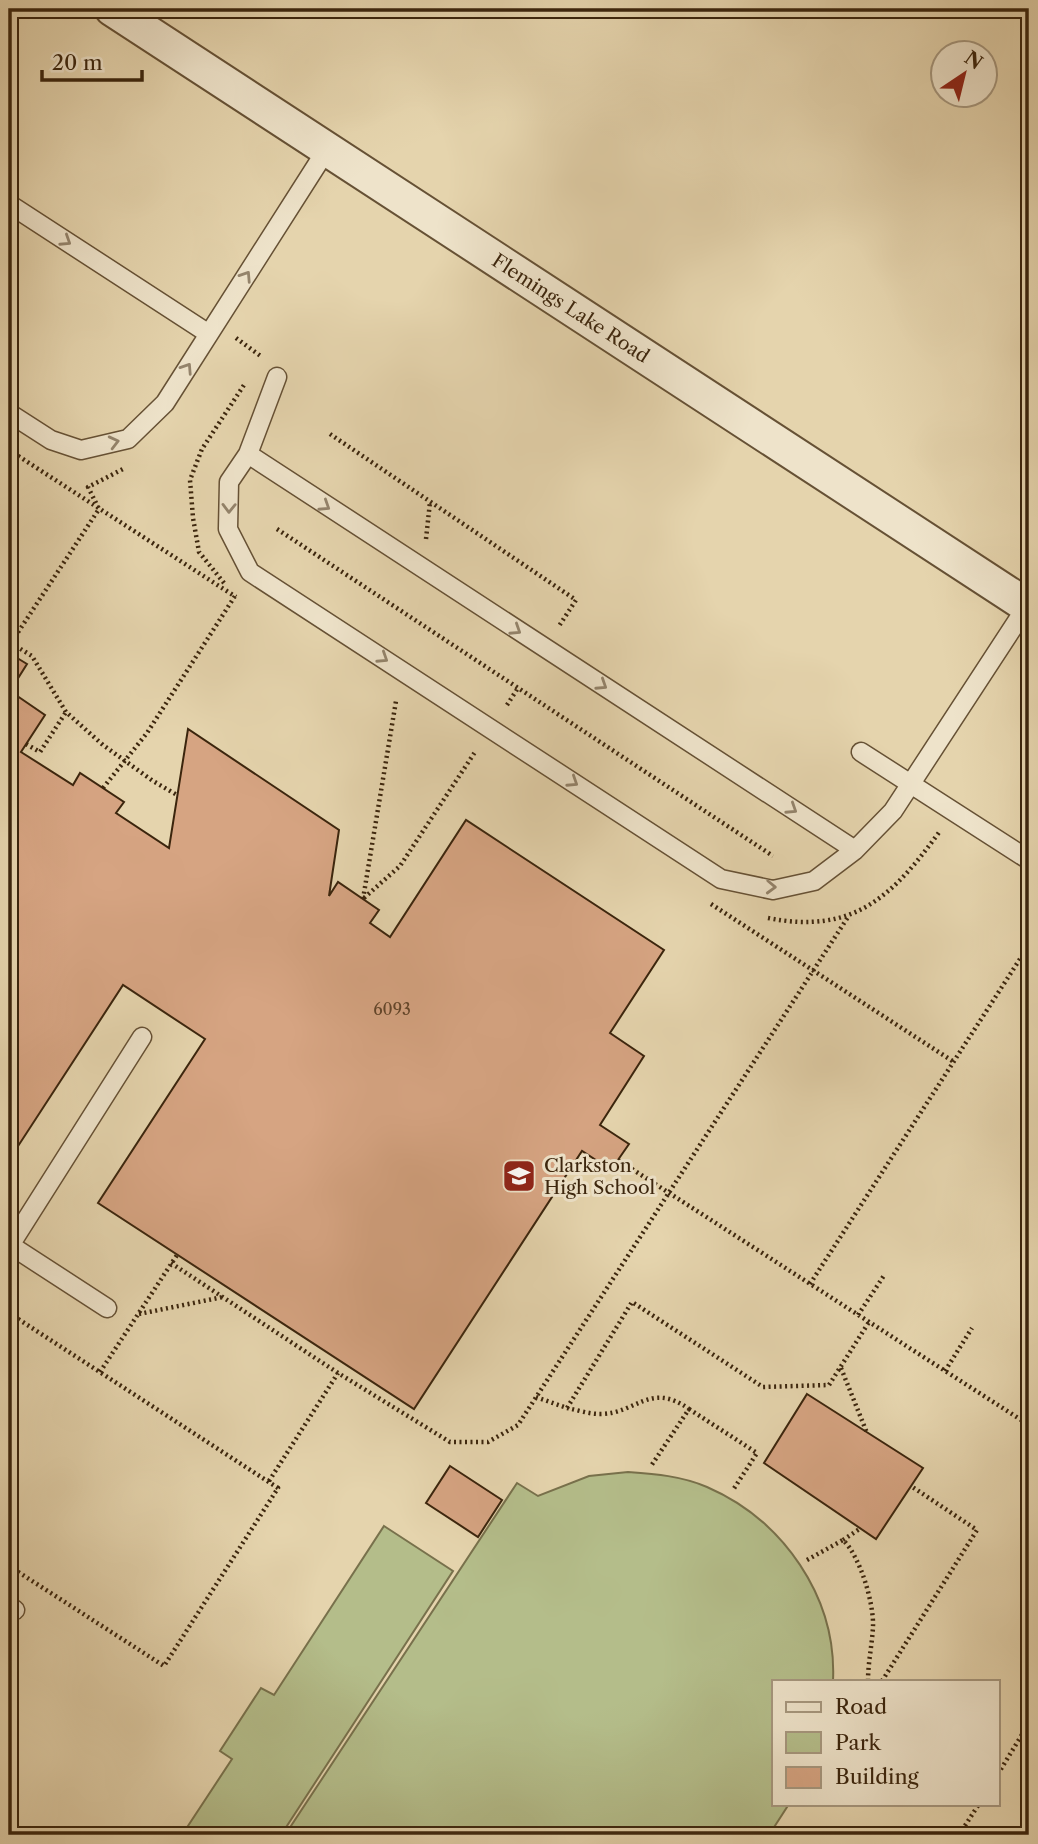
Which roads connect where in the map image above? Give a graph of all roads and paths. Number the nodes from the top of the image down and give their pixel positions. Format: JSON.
{"nodes":[{"id":1,"x":112,"y":9,"type":"edge"},
{"id":2,"x":327,"y":149,"type":"junction"},
{"id":3,"x":9,"y":204,"type":"edge"},
{"id":4,"x":209,"y":334,"type":"junction"},
{"id":5,"x":236,"y":338,"type":"dead end"},
{"id":6,"x":255,"y":368,"type":"dead end"},
{"id":7,"x":277,"y":377,"type":"dead end"},
{"id":8,"x":247,"y":380,"type":"dead end"},
{"id":9,"x":9,"y":413,"type":"edge"},
{"id":10,"x":330,"y":434,"type":"dead end"},
{"id":11,"x":9,"y":450,"type":"edge"},
{"id":12,"x":248,"y":454,"type":"junction"},
{"id":13,"x":134,"y":463,"type":"dead end"},
{"id":14,"x":430,"y":502,"type":"junction"},
{"id":15,"x":99,"y":509,"type":"junction"},
{"id":16,"x":277,"y":529,"type":"dead end"},
{"id":17,"x":426,"y":541,"type":"dead end"},
{"id":18,"x":235,"y":596,"type":"junction"},
{"id":19,"x":1028,"y":607,"type":"edge"},
{"id":20,"x":558,"y":627,"type":"dead end"},
{"id":21,"x":10,"y":644,"type":"edge"},
{"id":22,"x":518,"y":688,"type":"junction"},
{"id":23,"x":396,"y":701,"type":"dead end"},
{"id":24,"x":507,"y":705,"type":"dead end"},
{"id":25,"x":66,"y":712,"type":"junction"},
{"id":26,"x":26,"y":744,"type":"dead end"},
{"id":27,"x":475,"y":752,"type":"dead end"},
{"id":28,"x":861,"y":752,"type":"dead end"},
{"id":29,"x":124,"y":761,"type":"junction"},
{"id":30,"x":910,"y":784,"type":"junction"},
{"id":31,"x":103,"y":788,"type":"dead end"},
{"id":32,"x":177,"y":795,"type":"dead end"},
{"id":33,"x":855,"y":850,"type":"junction"},
{"id":34,"x":773,"y":856,"type":"dead end"},
{"id":35,"x":1029,"y":860,"type":"edge"},
{"id":36,"x":848,"y":917,"type":"dead end"},
{"id":37,"x":1029,"y":946,"type":"edge"},
{"id":38,"x":142,"y":1037,"type":"dead end"},
{"id":39,"x":618,"y":1160,"type":"dead end"},
{"id":40,"x":668,"y":1194,"type":"junction"},
{"id":41,"x":9,"y":1246,"type":"edge"},
{"id":42,"x":177,"y":1255,"type":"dead end"},
{"id":43,"x":172,"y":1263,"type":"junction"},
{"id":44,"x":885,"y":1274,"type":"dead end"},
{"id":45,"x":810,"y":1284,"type":"junction"},
{"id":46,"x":223,"y":1297,"type":"junction"},
{"id":47,"x":107,"y":1308,"type":"dead end"},
{"id":48,"x":9,"y":1312,"type":"edge"},
{"id":49,"x":138,"y":1314,"type":"junction"},
{"id":50,"x":858,"y":1315,"type":"junction"},
{"id":51,"x":869,"y":1322,"type":"junction"},
{"id":52,"x":972,"y":1328,"type":"dead end"},
{"id":53,"x":841,"y":1367,"type":"junction"},
{"id":54,"x":945,"y":1371,"type":"junction"},
{"id":55,"x":100,"y":1372,"type":"junction"},
{"id":56,"x":338,"y":1373,"type":"junction"},
{"id":57,"x":536,"y":1397,"type":"junction"},
{"id":58,"x":567,"y":1408,"type":"junction"},
{"id":59,"x":690,"y":1409,"type":"junction"},
{"id":60,"x":1028,"y":1423,"type":"edge"},
{"id":61,"x":867,"y":1433,"type":"dead end"},
{"id":62,"x":651,"y":1466,"type":"dead end"},
{"id":63,"x":269,"y":1482,"type":"junction"},
{"id":64,"x":911,"y":1486,"type":"dead end"},
{"id":65,"x":733,"y":1490,"type":"dead end"},
{"id":66,"x":861,"y":1528,"type":"dead end"},
{"id":67,"x":843,"y":1540,"type":"junction"},
{"id":68,"x":807,"y":1560,"type":"dead end"},
{"id":69,"x":9,"y":1566,"type":"edge"},
{"id":70,"x":868,"y":1680,"type":"edge"},
{"id":71,"x":883,"y":1680,"type":"edge"},
{"id":72,"x":1029,"y":1723,"type":"edge"},
{"id":73,"x":1000,"y":1771,"type":"edge"},
{"id":74,"x":978,"y":1806,"type":"edge"},
{"id":75,"x":959,"y":1835,"type":"edge"}],
"edges":[{"from":1,"to":2,"type":"street","name":"Flemings Lake Road"},
{"from":4,"to":2,"type":"lane","one_way":true},
{"from":2,"to":19,"type":"street","name":"Flemings Lake Road"},
{"from":3,"to":4,"type":"lane","one_way":true},
{"from":9,"to":4,"type":"lane","one_way":true},
{"from":5,"to":6,"type":"path"},
{"from":7,"to":12,"type":"lane"},
{"from":8,"to":18,"type":"path"},
{"from":10,"to":14,"type":"path"},
{"from":11,"to":15,"type":"path"},
{"from":12,"to":33,"type":"lane","one_way":true},
{"from":12,"to":33,"type":"lane","one_way":true},
{"from":13,"to":15,"type":"path"},
{"from":14,"to":17,"type":"path"},
{"from":14,"to":20,"type":"path"},
{"from":15,"to":18,"type":"path"},
{"from":15,"to":21,"type":"path"},
{"from":16,"to":22,"type":"path"},
{"from":18,"to":29,"type":"path"},
{"from":19,"to":30,"type":"lane"},
{"from":21,"to":25,"type":"path"},
{"from":22,"to":24,"type":"path"},
{"from":22,"to":34,"type":"path"},
{"from":23,"to":27,"type":"path"},
{"from":25,"to":26,"type":"path"},
{"from":25,"to":29,"type":"path"},
{"from":28,"to":30,"type":"lane"},
{"from":29,"to":31,"type":"path"},
{"from":29,"to":32,"type":"path"},
{"from":30,"to":33,"type":"lane"},
{"from":30,"to":35,"type":"lane"},
{"from":36,"to":40,"type":"path"},
{"from":37,"to":45,"type":"path"},
{"from":38,"to":41,"type":"lane"},
{"from":39,"to":40,"type":"path"},
{"from":40,"to":45,"type":"path"},
{"from":40,"to":57,"type":"path"},
{"from":41,"to":47,"type":"lane"},
{"from":42,"to":43,"type":"path"},
{"from":43,"to":46,"type":"path"},
{"from":43,"to":49,"type":"path"},
{"from":44,"to":50,"type":"path"},
{"from":45,"to":50,"type":"path"},
{"from":46,"to":49,"type":"path"},
{"from":46,"to":56,"type":"path"},
{"from":48,"to":55,"type":"path"},
{"from":49,"to":55,"type":"path"},
{"from":50,"to":51,"type":"path"},
{"from":51,"to":53,"type":"path"},
{"from":51,"to":54,"type":"path"},
{"from":52,"to":54,"type":"path"},
{"from":53,"to":58,"type":"path"},
{"from":53,"to":61,"type":"path"},
{"from":54,"to":60,"type":"path"},
{"from":55,"to":63,"type":"path"},
{"from":56,"to":57,"type":"path"},
{"from":56,"to":63,"type":"path"},
{"from":57,"to":58,"type":"path"},
{"from":58,"to":59,"type":"path"},
{"from":59,"to":62,"type":"path"},
{"from":59,"to":65,"type":"path"},
{"from":63,"to":69,"type":"path"},
{"from":64,"to":71,"type":"path"},
{"from":66,"to":67,"type":"path"},
{"from":67,"to":68,"type":"path"},
{"from":67,"to":70,"type":"path"},
{"from":72,"to":73,"type":"path"},
{"from":74,"to":75,"type":"path"}]}
